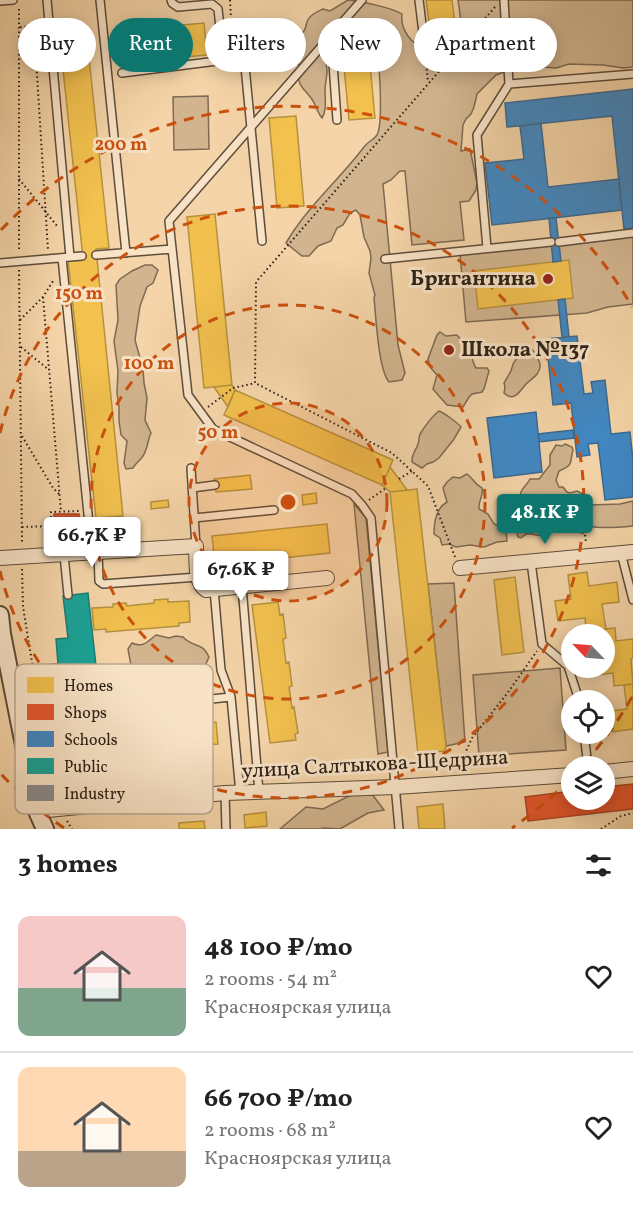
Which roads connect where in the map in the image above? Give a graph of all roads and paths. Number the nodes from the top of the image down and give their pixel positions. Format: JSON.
{"nodes":[{"id":1,"x":13,"y":0,"type":"edge"},
{"id":2,"x":47,"y":0,"type":"edge"},
{"id":3,"x":100,"y":0,"type":"edge"},
{"id":4,"x":171,"y":0,"type":"edge"},
{"id":5,"x":231,"y":0,"type":"edge"},
{"id":6,"x":362,"y":0,"type":"edge"},
{"id":7,"x":419,"y":0,"type":"edge"},
{"id":8,"x":503,"y":0,"type":"edge"},
{"id":9,"x":0,"y":1,"type":"edge"},
{"id":10,"x":18,"y":9,"type":"dead end"},
{"id":11,"x":18,"y":18,"type":"edge"},
{"id":12,"x":49,"y":18,"type":"edge"},
{"id":13,"x":231,"y":18,"type":"edge"},
{"id":14,"x":346,"y":18,"type":"edge"},
{"id":15,"x":421,"y":18,"type":"edge"},
{"id":16,"x":486,"y":18,"type":"edge"},
{"id":17,"x":318,"y":51,"type":"edge"},
{"id":18,"x":19,"y":72,"type":"edge"},
{"id":19,"x":37,"y":72,"type":"edge"},
{"id":20,"x":54,"y":72,"type":"edge"},
{"id":21,"x":246,"y":72,"type":"edge"},
{"id":22,"x":334,"y":72,"type":"edge"},
{"id":23,"x":428,"y":72,"type":"edge"},
{"id":24,"x":438,"y":72,"type":"edge"},
{"id":25,"x":122,"y":73,"type":"dead end"},
{"id":26,"x":633,"y":74,"type":"edge"},
{"id":27,"x":429,"y":83,"type":"junction"},
{"id":28,"x":509,"y":84,"type":"junction"},
{"id":29,"x":337,"y":120,"type":"dead end"},
{"id":30,"x":251,"y":128,"type":"junction"},
{"id":31,"x":18,"y":178,"type":"junction"},
{"id":32,"x":46,"y":212,"type":"junction"},
{"id":33,"x":633,"y":233,"type":"edge"},
{"id":34,"x":68,"y":240,"type":"junction"},
{"id":35,"x":262,"y":241,"type":"dead end"},
{"id":36,"x":487,"y":248,"type":"junction"},
{"id":37,"x":172,"y":249,"type":"junction"},
{"id":38,"x":126,"y":253,"type":"junction"},
{"id":39,"x":96,"y":255,"type":"dead end"},
{"id":40,"x":82,"y":256,"type":"dead end"},
{"id":41,"x":66,"y":257,"type":"junction"},
{"id":42,"x":49,"y":258,"type":"junction"},
{"id":43,"x":385,"y":259,"type":"dead end"},
{"id":44,"x":19,"y":261,"type":"junction"},
{"id":45,"x":0,"y":263,"type":"edge"},
{"id":46,"x":43,"y":297,"type":"junction"},
{"id":47,"x":20,"y":320,"type":"junction"},
{"id":48,"x":20,"y":346,"type":"junction"},
{"id":49,"x":49,"y":370,"type":"junction"},
{"id":50,"x":255,"y":383,"type":"junction"},
{"id":51,"x":201,"y":413,"type":"junction"},
{"id":52,"x":21,"y":434,"type":"junction"},
{"id":53,"x":191,"y":468,"type":"dead end"},
{"id":54,"x":412,"y":471,"type":"junction"},
{"id":55,"x":399,"y":479,"type":"dead end"},
{"id":56,"x":215,"y":486,"type":"dead end"},
{"id":57,"x":192,"y":488,"type":"junction"},
{"id":58,"x":386,"y":488,"type":"dead end"},
{"id":59,"x":59,"y":494,"type":"junction"},
{"id":60,"x":362,"y":505,"type":"junction"},
{"id":61,"x":87,"y":510,"type":"junction"},
{"id":62,"x":274,"y":510,"type":"dead end"},
{"id":63,"x":61,"y":512,"type":"junction"},
{"id":64,"x":194,"y":518,"type":"junction"},
{"id":65,"x":51,"y":526,"type":"junction"},
{"id":66,"x":584,"y":526,"type":"dead end"},
{"id":67,"x":22,"y":527,"type":"junction"},
{"id":68,"x":586,"y":543,"type":"dead end"},
{"id":69,"x":196,"y":546,"type":"junction"},
{"id":70,"x":95,"y":553,"type":"junction"},
{"id":71,"x":627,"y":553,"type":"edge"},
{"id":72,"x":58,"y":555,"type":"junction"},
{"id":73,"x":22,"y":557,"type":"junction"},
{"id":74,"x":0,"y":558,"type":"edge"},
{"id":75,"x":531,"y":562,"type":"junction"},
{"id":76,"x":460,"y":568,"type":"joint"},
{"id":77,"x":198,"y":577,"type":"junction"},
{"id":78,"x":327,"y":578,"type":"dead end"},
{"id":79,"x":242,"y":586,"type":"junction"},
{"id":80,"x":214,"y":589,"type":"junction"},
{"id":81,"x":68,"y":596,"type":"dead end"},
{"id":82,"x":633,"y":600,"type":"edge"},
{"id":83,"x":0,"y":615,"type":"edge"},
{"id":84,"x":542,"y":644,"type":"junction"},
{"id":85,"x":33,"y":664,"type":"edge"},
{"id":86,"x":10,"y":679,"type":"junction"},
{"id":87,"x":15,"y":679,"type":"edge"},
{"id":88,"x":576,"y":690,"type":"edge"},
{"id":89,"x":231,"y":697,"type":"junction"},
{"id":90,"x":213,"y":699,"type":"edge"},
{"id":91,"x":15,"y":702,"type":"edge"},
{"id":92,"x":633,"y":769,"type":"edge"},
{"id":93,"x":615,"y":771,"type":"edge"},
{"id":94,"x":561,"y":776,"type":"edge"},
{"id":95,"x":452,"y":784,"type":"junction"},
{"id":96,"x":396,"y":788,"type":"junction"},
{"id":97,"x":259,"y":792,"type":"junction"},
{"id":98,"x":225,"y":793,"type":"junction"},
{"id":99,"x":240,"y":793,"type":"junction"},
{"id":100,"x":213,"y":794,"type":"edge"},
{"id":101,"x":633,"y":813,"type":"edge"},
{"id":102,"x":38,"y":814,"type":"edge"},
{"id":103,"x":45,"y":829,"type":"edge"},
{"id":104,"x":226,"y":829,"type":"edge"},
{"id":105,"x":399,"y":829,"type":"edge"},
{"id":106,"x":601,"y":829,"type":"edge"}],
"edges":[{"from":1,"to":9,"type":"lane"},
{"from":2,"to":12,"type":"lane"},
{"from":3,"to":38,"type":"lane"},
{"from":4,"to":25,"type":"lane"},
{"from":5,"to":13,"type":"path"},
{"from":6,"to":14,"type":"lane"},
{"from":7,"to":15,"type":"lane"},
{"from":8,"to":16,"type":"path"},
{"from":8,"to":28,"type":"lane"},
{"from":10,"to":11,"type":"path"},
{"from":17,"to":30,"type":"lane"},
{"from":18,"to":31,"type":"path"},
{"from":19,"to":32,"type":"path"},
{"from":20,"to":34,"type":"lane"},
{"from":21,"to":30,"type":"lane"},
{"from":22,"to":29,"type":"lane"},
{"from":23,"to":27,"type":"path"},
{"from":24,"to":27,"type":"path"},
{"from":26,"to":28,"type":"lane"},
{"from":27,"to":50,"type":"path"},
{"from":28,"to":36,"type":"lane"},
{"from":30,"to":35,"type":"lane"},
{"from":30,"to":37,"type":"lane"},
{"from":31,"to":32,"type":"path"},
{"from":31,"to":44,"type":"path"},
{"from":32,"to":34,"type":"path"},
{"from":32,"to":42,"type":"path"},
{"from":33,"to":36,"type":"lane"},
{"from":34,"to":41,"type":"lane"},
{"from":36,"to":43,"type":"lane"},
{"from":37,"to":38,"type":"lane"},
{"from":37,"to":51,"type":"lane"},
{"from":38,"to":39,"type":"lane"},
{"from":40,"to":41,"type":"lane"},
{"from":41,"to":42,"type":"lane"},
{"from":41,"to":46,"type":"path"},
{"from":41,"to":61,"type":"lane"},
{"from":42,"to":44,"type":"lane"},
{"from":44,"to":45,"type":"lane"},
{"from":44,"to":47,"type":"path"},
{"from":46,"to":47,"type":"path"},
{"from":46,"to":49,"type":"path"},
{"from":47,"to":48,"type":"path"},
{"from":48,"to":49,"type":"path"},
{"from":48,"to":52,"type":"path"},
{"from":49,"to":59,"type":"path"},
{"from":50,"to":51,"type":"path"},
{"from":50,"to":54,"type":"path"},
{"from":51,"to":60,"type":"lane"},
{"from":52,"to":59,"type":"path"},
{"from":52,"to":67,"type":"path"},
{"from":53,"to":57,"type":"lane"},
{"from":54,"to":55,"type":"path"},
{"from":54,"to":76,"type":"path"},
{"from":56,"to":57,"type":"lane"},
{"from":57,"to":64,"type":"lane"},
{"from":58,"to":60,"type":"path"},
{"from":59,"to":63,"type":"path"},
{"from":60,"to":96,"type":"lane"},
{"from":61,"to":63,"type":"path"},
{"from":61,"to":70,"type":"lane"},
{"from":62,"to":64,"type":"lane"},
{"from":63,"to":65,"type":"path"},
{"from":64,"to":69,"type":"lane"},
{"from":65,"to":67,"type":"path"},
{"from":65,"to":72,"type":"path"},
{"from":66,"to":68,"type":"path"},
{"from":67,"to":73,"type":"path"},
{"from":69,"to":70,"type":"street"},
{"from":69,"to":77,"type":"street"},
{"from":70,"to":72,"type":"street"},
{"from":70,"to":77,"type":"lane"},
{"from":71,"to":75,"type":"street"},
{"from":71,"to":82,"type":"lane"},
{"from":72,"to":73,"type":"street"},
{"from":72,"to":81,"type":"lane"},
{"from":73,"to":74,"type":"street"},
{"from":73,"to":85,"type":"path"},
{"from":75,"to":76,"type":"street"},
{"from":75,"to":84,"type":"lane"},
{"from":77,"to":80,"type":"street"},
{"from":78,"to":79,"type":"street"},
{"from":79,"to":80,"type":"street"},
{"from":79,"to":97,"type":"lane"},
{"from":80,"to":89,"type":"lane"},
{"from":83,"to":86,"type":"street"},
{"from":84,"to":88,"type":"lane"},
{"from":84,"to":95,"type":"path"},
{"from":86,"to":87,"type":"lane"},
{"from":86,"to":91,"type":"street"},
{"from":89,"to":90,"type":"lane"},
{"from":89,"to":99,"type":"lane"},
{"from":92,"to":93,"type":"street"},
{"from":94,"to":95,"type":"street","name":"улица Салтыкова-Щедрина"},
{"from":95,"to":96,"type":"street","name":"улица Салтыкова-Щедрина"},
{"from":96,"to":97,"type":"street","name":"улица Салтыкова-Щедрина"},
{"from":96,"to":105,"type":"lane"},
{"from":97,"to":99,"type":"street","name":"улица Салтыкова-Щедрина"},
{"from":98,"to":99,"type":"street","name":"улица Салтыкова-Щедрина"},
{"from":98,"to":100,"type":"street","name":"улица Салтыкова-Щедрина"},
{"from":98,"to":104,"type":"lane"},
{"from":101,"to":106,"type":"path"},
{"from":102,"to":103,"type":"street"}]}
